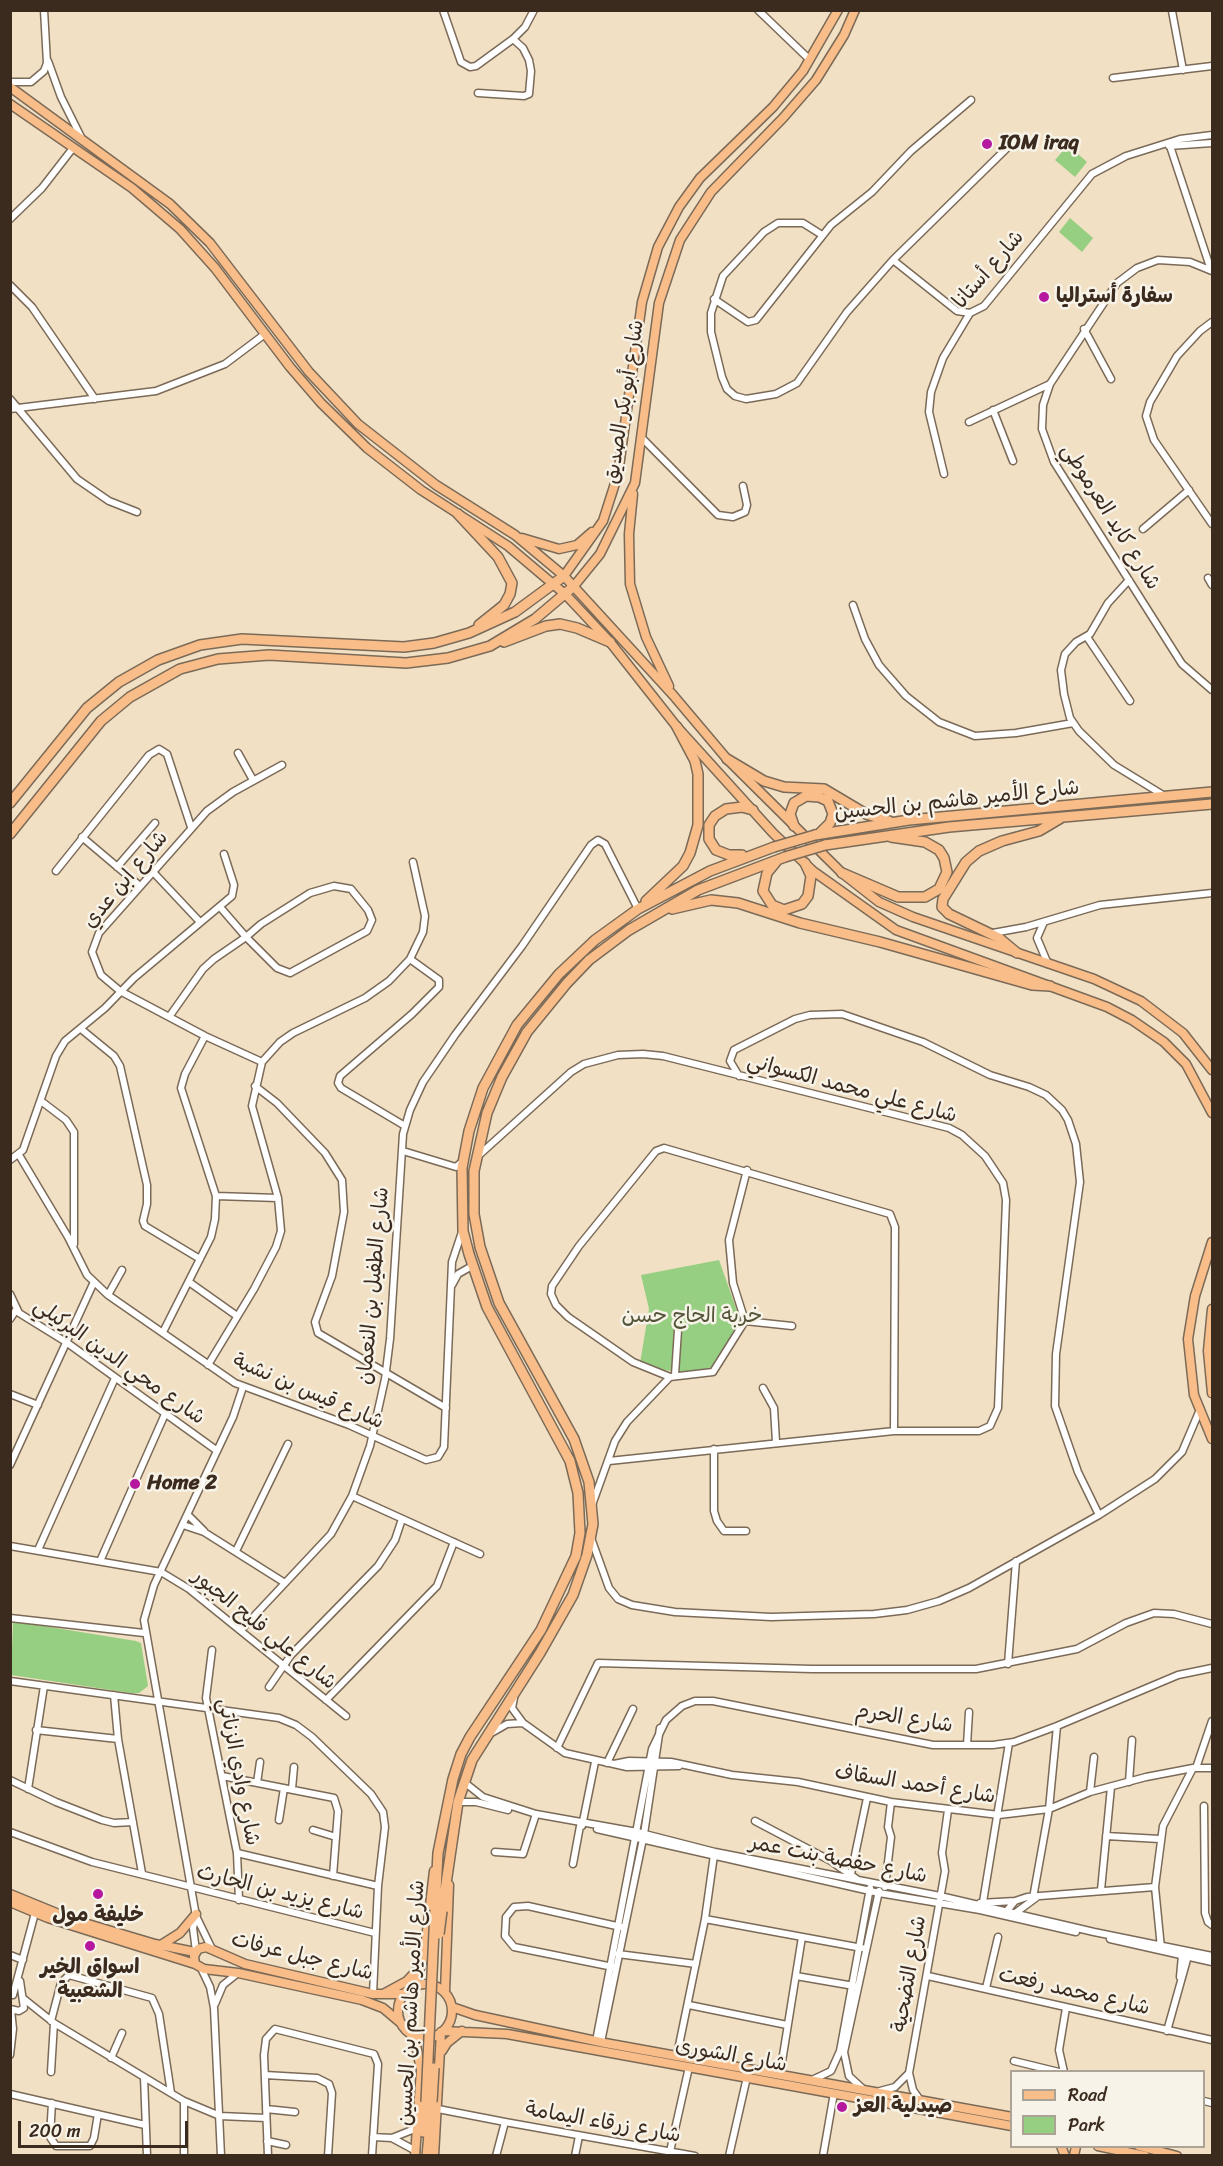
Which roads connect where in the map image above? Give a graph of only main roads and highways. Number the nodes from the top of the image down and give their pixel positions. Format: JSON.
{"nodes":[{"id":1,"x":838,"y":10,"type":"edge"},
{"id":2,"x":855,"y":10,"type":"edge"},
{"id":3,"x":10,"y":87,"type":"edge"},
{"id":4,"x":10,"y":104,"type":"edge"},
{"id":5,"x":635,"y":483,"type":"junction"},
{"id":6,"x":458,"y":514,"type":"junction"},
{"id":7,"x":603,"y":521,"type":"junction"},
{"id":8,"x":515,"y":536,"type":"junction"},
{"id":9,"x":564,"y":576,"type":"junction"},
{"id":10,"x":555,"y":585,"type":"junction"},
{"id":11,"x":573,"y":586,"type":"junction"},
{"id":12,"x":566,"y":595,"type":"junction"},
{"id":13,"x":469,"y":633,"type":"junction"},
{"id":14,"x":610,"y":642,"type":"junction"},
{"id":15,"x":490,"y":646,"type":"junction"},
{"id":16,"x":673,"y":695,"type":"junction"},
{"id":17,"x":676,"y":727,"type":"junction"},
{"id":18,"x":727,"y":759,"type":"junction"},
{"id":19,"x":1212,"y":792,"type":"edge"},
{"id":20,"x":10,"y":803,"type":"edge"},
{"id":21,"x":1212,"y":804,"type":"edge"},
{"id":22,"x":753,"y":810,"type":"junction"},
{"id":23,"x":1061,"y":818,"type":"junction"},
{"id":24,"x":894,"y":822,"type":"junction"},
{"id":25,"x":794,"y":826,"type":"junction"},
{"id":26,"x":10,"y":834,"type":"edge"},
{"id":27,"x":817,"y":835,"type":"junction"},
{"id":28,"x":880,"y":835,"type":"junction"},
{"id":29,"x":748,"y":855,"type":"junction"},
{"id":30,"x":781,"y":858,"type":"junction"},
{"id":31,"x":806,"y":863,"type":"junction"},
{"id":32,"x":842,"y":873,"type":"junction"},
{"id":33,"x":638,"y":909,"type":"junction"},
{"id":34,"x":653,"y":914,"type":"junction"},
{"id":35,"x":1017,"y":953,"type":"junction"},
{"id":36,"x":1050,"y":986,"type":"junction"},
{"id":37,"x":1212,"y":1070,"type":"edge"},
{"id":38,"x":1212,"y":1113,"type":"edge"},
{"id":39,"x":1212,"y":1242,"type":"edge"},
{"id":40,"x":1212,"y":1310,"type":"edge"},
{"id":41,"x":1212,"y":1393,"type":"edge"},
{"id":42,"x":1212,"y":1439,"type":"edge"},
{"id":43,"x":438,"y":1853,"type":"junction"},
{"id":44,"x":448,"y":1858,"type":"junction"},
{"id":45,"x":10,"y":1894,"type":"edge"},
{"id":46,"x":10,"y":1902,"type":"edge"},
{"id":47,"x":438,"y":1910,"type":"junction"},
{"id":48,"x":196,"y":1915,"type":"road end"},
{"id":49,"x":160,"y":1945,"type":"junction"},
{"id":50,"x":195,"y":1951,"type":"junction"},
{"id":51,"x":444,"y":1958,"type":"junction"},
{"id":52,"x":423,"y":1961,"type":"junction"},
{"id":53,"x":198,"y":1966,"type":"junction"},
{"id":54,"x":413,"y":1987,"type":"junction"},
{"id":55,"x":445,"y":1992,"type":"junction"},
{"id":56,"x":405,"y":1994,"type":"junction"},
{"id":57,"x":379,"y":1995,"type":"junction"},
{"id":58,"x":452,"y":2007,"type":"junction"},
{"id":59,"x":383,"y":2008,"type":"junction"},
{"id":60,"x":475,"y":2015,"type":"junction"},
{"id":61,"x":402,"y":2024,"type":"junction"},
{"id":62,"x":463,"y":2031,"type":"junction"},
{"id":63,"x":473,"y":2031,"type":"junction"},
{"id":64,"x":442,"y":2032,"type":"junction"},
{"id":65,"x":414,"y":2035,"type":"junction"},
{"id":66,"x":441,"y":2054,"type":"junction"},
{"id":67,"x":420,"y":2057,"type":"junction"},
{"id":68,"x":440,"y":2065,"type":"junction"},
{"id":69,"x":432,"y":2104,"type":"junction"},
{"id":70,"x":1010,"y":2117,"type":"edge"},
{"id":71,"x":1010,"y":2126,"type":"edge"},
{"id":72,"x":1106,"y":2148,"type":"edge"},
{"id":73,"x":1138,"y":2153,"type":"edge"},
{"id":74,"x":417,"y":2154,"type":"edge"},
{"id":75,"x":427,"y":2156,"type":"edge"},
{"id":76,"x":434,"y":2156,"type":"edge"},
{"id":77,"x":1177,"y":2156,"type":"edge"}],
"edges":[{"from":1,"to":7,"type":"main road","name":"شارع أبو بكر الصديق"},
{"from":2,"to":5,"type":"main road","name":"شارع أبو بكر الصديق"},
{"from":3,"to":8,"type":"main road"},
{"from":4,"to":6,"type":"main road"},
{"from":5,"to":11,"type":"main road","name":"شارع أبو بكر الصديق"},
{"from":5,"to":16,"type":"main road"},
{"from":6,"to":10,"type":"main road"},
{"from":6,"to":13,"type":"highway"},
{"from":7,"to":8,"type":"main road"},
{"from":7,"to":9,"type":"main road","name":"شارع أبو بكر الصديق"},
{"from":8,"to":9,"type":"main road"},
{"from":9,"to":10,"type":"highway","name":"شارع أبو بكر الصديق"},
{"from":9,"to":11,"type":"main road"},
{"from":10,"to":12,"type":"main road"},
{"from":10,"to":13,"type":"highway","name":"شارع أبو بكر الصديق"},
{"from":11,"to":12,"type":"highway","name":"شارع أبو بكر الصديق"},
{"from":11,"to":16,"type":"main road"},
{"from":12,"to":14,"type":"main road"},
{"from":12,"to":15,"type":"highway","name":"شارع أبو بكر الصديق"},
{"from":13,"to":20,"type":"highway","name":"شارع أبو بكر الصديق"},
{"from":14,"to":15,"type":"highway"},
{"from":14,"to":17,"type":"main road"},
{"from":15,"to":26,"type":"highway","name":"شارع أبو بكر الصديق"},
{"from":16,"to":18,"type":"main road"},
{"from":17,"to":22,"type":"main road"},
{"from":17,"to":33,"type":"highway"},
{"from":18,"to":24,"type":"highway"},
{"from":18,"to":25,"type":"main road"},
{"from":19,"to":24,"type":"highway","name":"شارع الأمير هاشم بن الحسين"},
{"from":21,"to":23,"type":"highway","name":"شارع الأمير هاشم بن الحسين"},
{"from":22,"to":29,"type":"highway"},
{"from":22,"to":31,"type":"main road"},
{"from":23,"to":28,"type":"highway","name":"شارع الأمير هاشم بن الحسين"},
{"from":23,"to":35,"type":"highway"},
{"from":24,"to":27,"type":"highway","name":"شارع الأمير هاشم بن الحسين"},
{"from":25,"to":27,"type":"highway"},
{"from":25,"to":32,"type":"main road"},
{"from":27,"to":29,"type":"highway","name":"شارع الأمير هاشم بن الحسين","bridge":true},
{"from":28,"to":30,"type":"highway","name":"شارع الأمير هاشم بن الحسين","bridge":true},
{"from":28,"to":32,"type":"highway"},
{"from":29,"to":33,"type":"highway","name":"شارع الأمير هاشم بن الحسين"},
{"from":30,"to":31,"type":"highway"},
{"from":30,"to":34,"type":"highway","name":"شارع الأمير هاشم بن الحسين"},
{"from":31,"to":36,"type":"main road"},
{"from":32,"to":35,"type":"main road"},
{"from":33,"to":43,"type":"highway","name":"شارع الأمير هاشم بن الحسين"},
{"from":34,"to":36,"type":"highway"},
{"from":34,"to":44,"type":"highway","name":"شارع الأمير هاشم بن الحسين"},
{"from":35,"to":37,"type":"main road"},
{"from":36,"to":38,"type":"main road"},
{"from":39,"to":42,"type":"main road"},
{"from":40,"to":41,"type":"main road"},
{"from":43,"to":47,"type":"highway","name":"شارع الأمير هاشم بن الحسين"},
{"from":43,"to":52,"type":"main road","name":"شارع الأمير هاشم بن الحسين"},
{"from":44,"to":47,"type":"highway","name":"شارع الأمير هاشم بن الحسين"},
{"from":44,"to":51,"type":"main road","name":"شارع الأمير هاشم بن الحسين"},
{"from":45,"to":49,"type":"main road","name":"شارع جبل عرفات"},
{"from":46,"to":53,"type":"main road","name":"شارع جبل عرفات"},
{"from":47,"to":69,"type":"highway","name":"شارع الأمير هاشم بن الحسين","bridge":true},
{"from":48,"to":49,"type":"main road"},
{"from":49,"to":50,"type":"main road","name":"شارع جبل عرفات"},
{"from":50,"to":53,"type":"main road"},
{"from":50,"to":57,"type":"main road","name":"شارع جبل عرفات"},
{"from":51,"to":52,"type":"main road"},
{"from":51,"to":55,"type":"main road","name":"شارع الأمير هاشم بن الحسين"},
{"from":52,"to":54,"type":"main road","name":"شارع الأمير هاشم بن الحسين"},
{"from":52,"to":57,"type":"main road"},
{"from":53,"to":59,"type":"main road","name":"شارع جبل عرفات"},
{"from":54,"to":55,"type":"main road"},
{"from":54,"to":56,"type":"main road"},
{"from":55,"to":58,"type":"main road"},
{"from":56,"to":57,"type":"main road","name":"شارع جبل عرفات"},
{"from":56,"to":61,"type":"main road"},
{"from":57,"to":59,"type":"main road"},
{"from":58,"to":60,"type":"main road","name":"شارع الشورى"},
{"from":58,"to":64,"type":"main road"},
{"from":59,"to":61,"type":"main road","name":"شارع جبل عرفات"},
{"from":60,"to":63,"type":"main road"},
{"from":60,"to":70,"type":"main road","name":"شارع الشورى"},
{"from":61,"to":65,"type":"main road"},
{"from":62,"to":63,"type":"main road","name":"شارع الشورى"},
{"from":62,"to":64,"type":"main road","name":"شارع الشورى"},
{"from":62,"to":66,"type":"main road"},
{"from":63,"to":71,"type":"main road","name":"شارع الشورى"},
{"from":64,"to":65,"type":"main road"},
{"from":64,"to":66,"type":"main road","name":"شارع الأمير هاشم بن الحسين"},
{"from":65,"to":67,"type":"main road","name":"شارع الأمير هاشم بن الحسين"},
{"from":66,"to":68,"type":"main road","name":"شارع الأمير هاشم بن الحسين"},
{"from":67,"to":68,"type":"main road"},
{"from":67,"to":74,"type":"main road","name":"شارع الأمير هاشم بن الحسين"},
{"from":68,"to":69,"type":"main road","name":"شارع الأمير هاشم بن الحسين"},
{"from":69,"to":74,"type":"highway","name":"شارع الأمير هاشم بن الحسين"},
{"from":69,"to":75,"type":"highway","name":"شارع الأمير هاشم بن الحسين"},
{"from":69,"to":76,"type":"main road","name":"شارع الأمير هاشم بن الحسين"},
{"from":72,"to":73,"type":"main road"},
{"from":73,"to":77,"type":"main road"}]}
